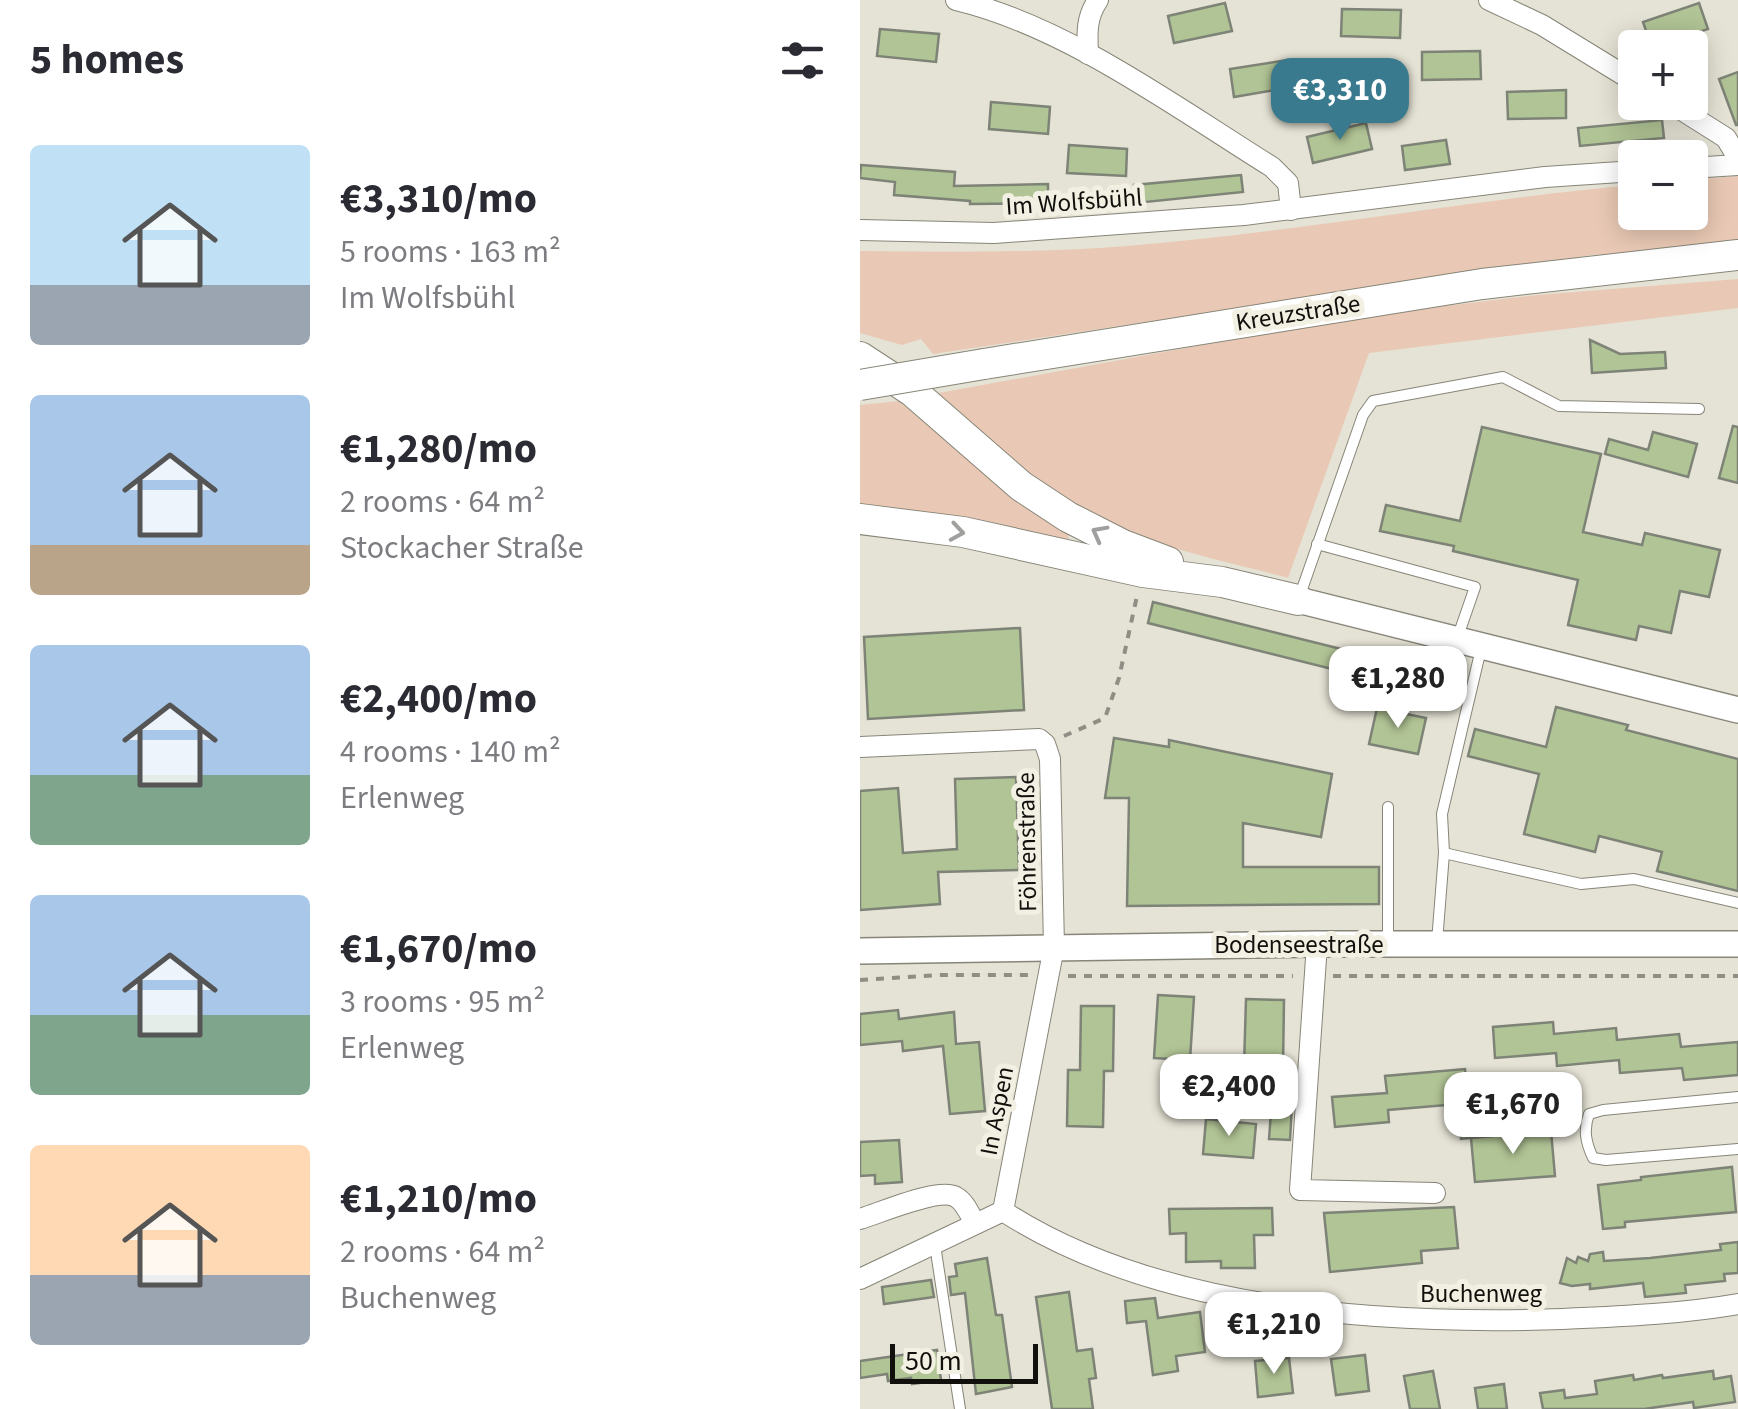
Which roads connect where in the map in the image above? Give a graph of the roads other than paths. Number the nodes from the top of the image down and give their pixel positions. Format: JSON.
{"nodes":[{"id":1,"x":956,"y":0,"type":"edge"},
{"id":2,"x":1098,"y":0,"type":"edge"},
{"id":3,"x":1489,"y":0,"type":"edge"},
{"id":4,"x":1088,"y":54,"type":"junction"},
{"id":5,"x":1618,"y":72,"type":"edge"},
{"id":6,"x":1697,"y":120,"type":"edge"},
{"id":7,"x":1738,"y":161,"type":"edge"},
{"id":8,"x":1708,"y":165,"type":"edge"},
{"id":9,"x":1618,"y":172,"type":"edge"},
{"id":10,"x":1291,"y":210,"type":"junction"},
{"id":11,"x":860,"y":230,"type":"edge"},
{"id":12,"x":1738,"y":255,"type":"edge"},
{"id":13,"x":860,"y":357,"type":"edge"},
{"id":14,"x":860,"y":384,"type":"edge"},
{"id":15,"x":1700,"y":408,"type":"dead end"},
{"id":16,"x":860,"y":519,"type":"edge"},
{"id":17,"x":1317,"y":544,"type":"junction"},
{"id":18,"x":1222,"y":582,"type":"junction"},
{"id":19,"x":1298,"y":600,"type":"junction"},
{"id":20,"x":1470,"y":642,"type":"junction"},
{"id":21,"x":1738,"y":710,"type":"edge"},
{"id":22,"x":860,"y":747,"type":"edge"},
{"id":23,"x":1388,"y":807,"type":"dead end"},
{"id":24,"x":1444,"y":854,"type":"junction"},
{"id":25,"x":1738,"y":902,"type":"edge"},
{"id":26,"x":1317,"y":944,"type":"junction"},
{"id":27,"x":1388,"y":944,"type":"junction"},
{"id":28,"x":1437,"y":944,"type":"junction"},
{"id":29,"x":1738,"y":944,"type":"edge"},
{"id":30,"x":1054,"y":947,"type":"junction"},
{"id":31,"x":860,"y":951,"type":"edge"},
{"id":32,"x":1738,"y":1097,"type":"edge"},
{"id":33,"x":1738,"y":1149,"type":"edge"},
{"id":34,"x":1436,"y":1193,"type":"dead end"},
{"id":35,"x":1003,"y":1211,"type":"junction"},
{"id":36,"x":860,"y":1219,"type":"edge"},
{"id":37,"x":976,"y":1223,"type":"junction"},
{"id":38,"x":935,"y":1244,"type":"junction"},
{"id":39,"x":860,"y":1280,"type":"edge"},
{"id":40,"x":1738,"y":1304,"type":"edge"},
{"id":41,"x":960,"y":1409,"type":"edge"}],
"edges":[{"from":1,"to":4,"type":"street"},
{"from":2,"to":4,"type":"street"},
{"from":3,"to":5,"type":"street"},
{"from":4,"to":10,"type":"street"},
{"from":6,"to":7,"type":"street"},
{"from":7,"to":8,"type":"street"},
{"from":9,"to":10,"type":"street","name":"Im Wolfsbühl"},
{"from":10,"to":11,"type":"street","name":"Im Wolfsbühl"},
{"from":12,"to":14,"type":"main road","name":"Kreuzstraße","bridge":true},
{"from":18,"to":13,"type":"main road","one_way":true},
{"from":15,"to":17,"type":"lane"},
{"from":16,"to":18,"type":"main road","one_way":true},
{"from":17,"to":19,"type":"lane"},
{"from":17,"to":20,"type":"lane"},
{"from":18,"to":19,"type":"main road"},
{"from":19,"to":20,"type":"street"},
{"from":20,"to":21,"type":"street"},
{"from":20,"to":24,"type":"lane"},
{"from":22,"to":30,"type":"street","name":"Föhrenstraße"},
{"from":23,"to":27,"type":"lane"},
{"from":24,"to":25,"type":"lane"},
{"from":24,"to":28,"type":"lane"},
{"from":26,"to":27,"type":"street","name":"Bodenseestraße"},
{"from":26,"to":30,"type":"street","name":"Bodenseestraße"},
{"from":26,"to":34,"type":"street"},
{"from":27,"to":28,"type":"street","name":"Bodenseestraße"},
{"from":28,"to":29,"type":"street","name":"Bodenseestraße"},
{"from":30,"to":31,"type":"street","name":"Bodenseestraße"},
{"from":30,"to":35,"type":"street","name":"In Aspen"},
{"from":32,"to":33,"type":"lane"},
{"from":35,"to":37,"type":"street"},
{"from":35,"to":40,"type":"street","name":"Buchenweg"},
{"from":36,"to":37,"type":"street"},
{"from":37,"to":38,"type":"street"},
{"from":38,"to":39,"type":"street"},
{"from":38,"to":41,"type":"lane"}]}
